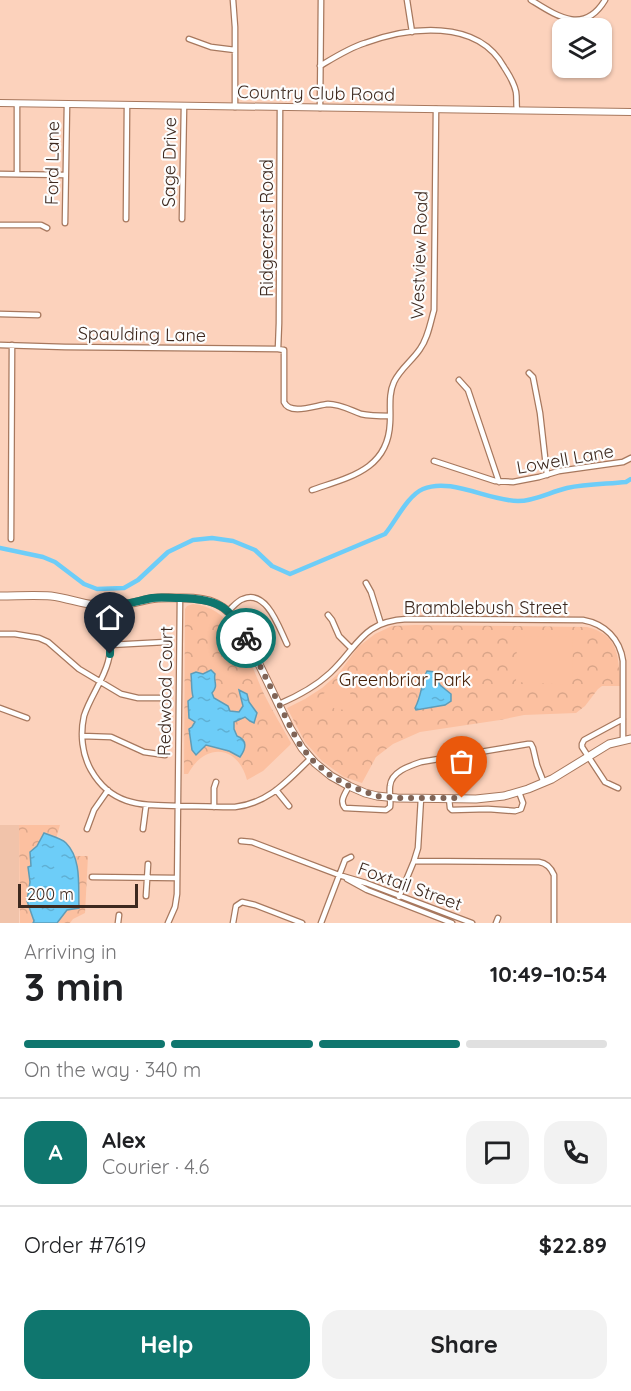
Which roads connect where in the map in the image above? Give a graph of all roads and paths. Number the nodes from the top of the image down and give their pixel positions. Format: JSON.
{"nodes":[{"id":1,"x":233,"y":0,"type":"edge"},
{"id":2,"x":321,"y":0,"type":"edge"},
{"id":3,"x":407,"y":0,"type":"edge"},
{"id":4,"x":531,"y":0,"type":"edge"},
{"id":5,"x":605,"y":0,"type":"edge"},
{"id":6,"x":412,"y":32,"type":"junction"},
{"id":7,"x":189,"y":39,"type":"dead end"},
{"id":8,"x":236,"y":51,"type":"junction"},
{"id":9,"x":320,"y":66,"type":"junction"},
{"id":10,"x":0,"y":104,"type":"edge"},
{"id":11,"x":17,"y":104,"type":"junction"},
{"id":12,"x":67,"y":104,"type":"junction"},
{"id":13,"x":127,"y":105,"type":"junction"},
{"id":14,"x":184,"y":106,"type":"junction"},
{"id":15,"x":235,"y":106,"type":"junction"},
{"id":16,"x":280,"y":107,"type":"junction"},
{"id":17,"x":320,"y":108,"type":"junction"},
{"id":18,"x":436,"y":109,"type":"junction"},
{"id":19,"x":517,"y":110,"type":"junction"},
{"id":20,"x":631,"y":112,"type":"edge"},
{"id":21,"x":0,"y":174,"type":"edge"},
{"id":22,"x":16,"y":174,"type":"junction"},
{"id":23,"x":65,"y":175,"type":"junction"},
{"id":24,"x":126,"y":219,"type":"dead end"},
{"id":25,"x":182,"y":219,"type":"dead end"},
{"id":26,"x":65,"y":223,"type":"dead end"},
{"id":27,"x":0,"y":225,"type":"edge"},
{"id":28,"x":47,"y":228,"type":"dead end"},
{"id":29,"x":0,"y":314,"type":"edge"},
{"id":30,"x":38,"y":315,"type":"dead end"},
{"id":31,"x":0,"y":345,"type":"edge"},
{"id":32,"x":12,"y":345,"type":"junction"},
{"id":33,"x":282,"y":351,"type":"junction"},
{"id":34,"x":529,"y":373,"type":"dead end"},
{"id":35,"x":459,"y":380,"type":"dead end"},
{"id":36,"x":390,"y":416,"type":"junction"},
{"id":37,"x":631,"y":458,"type":"edge"},
{"id":38,"x":434,"y":461,"type":"dead end"},
{"id":39,"x":547,"y":475,"type":"junction"},
{"id":40,"x":499,"y":482,"type":"junction"},
{"id":41,"x":312,"y":490,"type":"dead end"},
{"id":42,"x":11,"y":539,"type":"dead end"},
{"id":43,"x":366,"y":583,"type":"dead end"},
{"id":44,"x":0,"y":596,"type":"edge"},
{"id":45,"x":180,"y":598,"type":"junction"},
{"id":46,"x":111,"y":606,"type":"junction"},
{"id":47,"x":228,"y":611,"type":"junction"},
{"id":48,"x":328,"y":615,"type":"dead end"},
{"id":49,"x":381,"y":624,"type":"junction"},
{"id":50,"x":0,"y":634,"type":"edge"},
{"id":51,"x":166,"y":642,"type":"dead end"},
{"id":52,"x":286,"y":644,"type":"dead end"},
{"id":53,"x":110,"y":645,"type":"junction"},
{"id":54,"x":351,"y":648,"type":"junction"},
{"id":55,"x":100,"y":682,"type":"junction"},
{"id":56,"x":166,"y":699,"type":"dead end"},
{"id":57,"x":279,"y":704,"type":"junction"},
{"id":58,"x":0,"y":708,"type":"edge"},
{"id":59,"x":27,"y":718,"type":"dead end"},
{"id":60,"x":623,"y":719,"type":"junction"},
{"id":61,"x":82,"y":736,"type":"junction"},
{"id":62,"x":627,"y":740,"type":"edge"},
{"id":63,"x":165,"y":755,"type":"dead end"},
{"id":64,"x":588,"y":757,"type":"junction"},
{"id":65,"x":311,"y":759,"type":"junction"},
{"id":66,"x":216,"y":782,"type":"dead end"},
{"id":67,"x":544,"y":783,"type":"junction"},
{"id":68,"x":349,"y":786,"type":"junction"},
{"id":69,"x":618,"y":788,"type":"dead end"},
{"id":70,"x":108,"y":790,"type":"junction"},
{"id":71,"x":276,"y":790,"type":"junction"},
{"id":72,"x":519,"y":792,"type":"junction"},
{"id":73,"x":391,"y":798,"type":"junction"},
{"id":74,"x":421,"y":798,"type":"junction"},
{"id":75,"x":448,"y":798,"type":"junction"},
{"id":76,"x":146,"y":806,"type":"junction"},
{"id":77,"x":178,"y":806,"type":"junction"},
{"id":78,"x":289,"y":806,"type":"dead end"},
{"id":79,"x":214,"y":807,"type":"junction"},
{"id":80,"x":87,"y":829,"type":"dead end"},
{"id":81,"x":143,"y":829,"type":"dead end"},
{"id":82,"x":241,"y":841,"type":"dead end"},
{"id":83,"x":351,"y":857,"type":"dead end"},
{"id":84,"x":414,"y":861,"type":"junction"},
{"id":85,"x":148,"y":864,"type":"dead end"},
{"id":86,"x":339,"y":875,"type":"junction"},
{"id":87,"x":92,"y":877,"type":"dead end"},
{"id":88,"x":147,"y":878,"type":"junction"},
{"id":89,"x":177,"y":878,"type":"junction"},
{"id":90,"x":146,"y":896,"type":"dead end"},
{"id":91,"x":235,"y":896,"type":"dead end"},
{"id":92,"x":400,"y":896,"type":"junction"},
{"id":93,"x":398,"y":902,"type":"junction"},
{"id":94,"x":239,"y":903,"type":"junction"},
{"id":95,"x":118,"y":915,"type":"dead end"},
{"id":96,"x":118,"y":923,"type":"edge"},
{"id":97,"x":168,"y":923,"type":"edge"},
{"id":98,"x":233,"y":923,"type":"edge"},
{"id":99,"x":302,"y":923,"type":"edge"},
{"id":100,"x":321,"y":923,"type":"edge"},
{"id":101,"x":452,"y":923,"type":"edge"},
{"id":102,"x":472,"y":923,"type":"edge"},
{"id":103,"x":554,"y":923,"type":"edge"}],
"edges":[{"from":1,"to":8,"type":"street"},
{"from":2,"to":9,"type":"street"},
{"from":3,"to":6,"type":"street"},
{"from":4,"to":5,"type":"street"},
{"from":6,"to":9,"type":"street"},
{"from":6,"to":19,"type":"street"},
{"from":7,"to":8,"type":"street"},
{"from":8,"to":15,"type":"street"},
{"from":9,"to":17,"type":"street"},
{"from":10,"to":11,"type":"street","name":"Country Club Road"},
{"from":11,"to":12,"type":"street","name":"Country Club Road"},
{"from":11,"to":22,"type":"street"},
{"from":12,"to":13,"type":"street","name":"Country Club Road"},
{"from":12,"to":23,"type":"street","name":"Ford Lane"},
{"from":13,"to":14,"type":"street","name":"Country Club Road"},
{"from":13,"to":24,"type":"street"},
{"from":14,"to":15,"type":"street","name":"Country Club Road"},
{"from":14,"to":25,"type":"street","name":"Sage Drive"},
{"from":15,"to":16,"type":"street","name":"Country Club Road"},
{"from":16,"to":17,"type":"street","name":"Country Club Road"},
{"from":16,"to":33,"type":"street","name":"Ridgecrest Road"},
{"from":17,"to":18,"type":"street","name":"Country Club Road"},
{"from":18,"to":19,"type":"street","name":"Country Club Road"},
{"from":18,"to":36,"type":"street","name":"Westview Road"},
{"from":19,"to":20,"type":"street","name":"Country Club Road"},
{"from":21,"to":22,"type":"street"},
{"from":22,"to":23,"type":"street"},
{"from":23,"to":26,"type":"street","name":"Ford Lane"},
{"from":27,"to":28,"type":"street"},
{"from":29,"to":30,"type":"street"},
{"from":31,"to":32,"type":"street","name":"Spaulding Lane"},
{"from":32,"to":33,"type":"street","name":"Spaulding Lane"},
{"from":32,"to":42,"type":"street"},
{"from":33,"to":36,"type":"street","name":"Ridgecrest Road"},
{"from":34,"to":39,"type":"street"},
{"from":35,"to":40,"type":"street"},
{"from":36,"to":41,"type":"street","name":"Westview Road"},
{"from":37,"to":39,"type":"street","name":"Lowell Lane"},
{"from":38,"to":40,"type":"street","name":"Lowell Lane"},
{"from":39,"to":40,"type":"street","name":"Lowell Lane"},
{"from":43,"to":49,"type":"street"},
{"from":44,"to":46,"type":"main road"},
{"from":45,"to":46,"type":"main road"},
{"from":45,"to":47,"type":"main road"},
{"from":45,"to":77,"type":"street","name":"Redwood Court"},
{"from":46,"to":53,"type":"street"},
{"from":47,"to":52,"type":"street"},
{"from":47,"to":57,"type":"main road"},
{"from":48,"to":54,"type":"street"},
{"from":49,"to":54,"type":"street","name":"Bramblebush Street"},
{"from":49,"to":60,"type":"street","name":"Bramblebush Street"},
{"from":50,"to":55,"type":"street"},
{"from":51,"to":53,"type":"street"},
{"from":53,"to":55,"type":"street"},
{"from":54,"to":57,"type":"street","name":"Bramblebush Street"},
{"from":55,"to":56,"type":"street"},
{"from":55,"to":61,"type":"street"},
{"from":57,"to":65,"type":"main road"},
{"from":58,"to":59,"type":"street"},
{"from":60,"to":62,"type":"street"},
{"from":60,"to":64,"type":"street"},
{"from":61,"to":63,"type":"street"},
{"from":61,"to":70,"type":"street"},
{"from":62,"to":64,"type":"main road"},
{"from":64,"to":67,"type":"main road"},
{"from":64,"to":69,"type":"street"},
{"from":65,"to":68,"type":"main road"},
{"from":65,"to":71,"type":"street"},
{"from":66,"to":79,"type":"street"},
{"from":67,"to":72,"type":"main road"},
{"from":67,"to":73,"type":"street"},
{"from":68,"to":73,"type":"main road"},
{"from":68,"to":73,"type":"street"},
{"from":70,"to":76,"type":"street"},
{"from":70,"to":80,"type":"street"},
{"from":71,"to":78,"type":"street"},
{"from":71,"to":79,"type":"street"},
{"from":72,"to":75,"type":"main road"},
{"from":72,"to":75,"type":"street"},
{"from":73,"to":74,"type":"main road"},
{"from":74,"to":75,"type":"main road"},
{"from":74,"to":84,"type":"street"},
{"from":76,"to":77,"type":"street"},
{"from":76,"to":81,"type":"street"},
{"from":77,"to":79,"type":"street"},
{"from":77,"to":89,"type":"street","name":"Redwood Court"},
{"from":82,"to":86,"type":"street","name":"Foxtail Street"},
{"from":83,"to":86,"type":"street"},
{"from":84,"to":92,"type":"street"},
{"from":84,"to":103,"type":"street"},
{"from":85,"to":88,"type":"street"},
{"from":86,"to":92,"type":"street","name":"Foxtail Street"},
{"from":86,"to":93,"type":"street","name":"Foxtail Street"},
{"from":86,"to":100,"type":"street"},
{"from":87,"to":88,"type":"street"},
{"from":88,"to":89,"type":"street"},
{"from":88,"to":90,"type":"street"},
{"from":89,"to":97,"type":"street","name":"Redwood Court"},
{"from":91,"to":94,"type":"street"},
{"from":92,"to":93,"type":"street"},
{"from":92,"to":102,"type":"street","name":"Foxtail Street"},
{"from":93,"to":101,"type":"street","name":"Foxtail Street"},
{"from":94,"to":98,"type":"street"},
{"from":94,"to":99,"type":"street"},
{"from":95,"to":96,"type":"street"}]}
